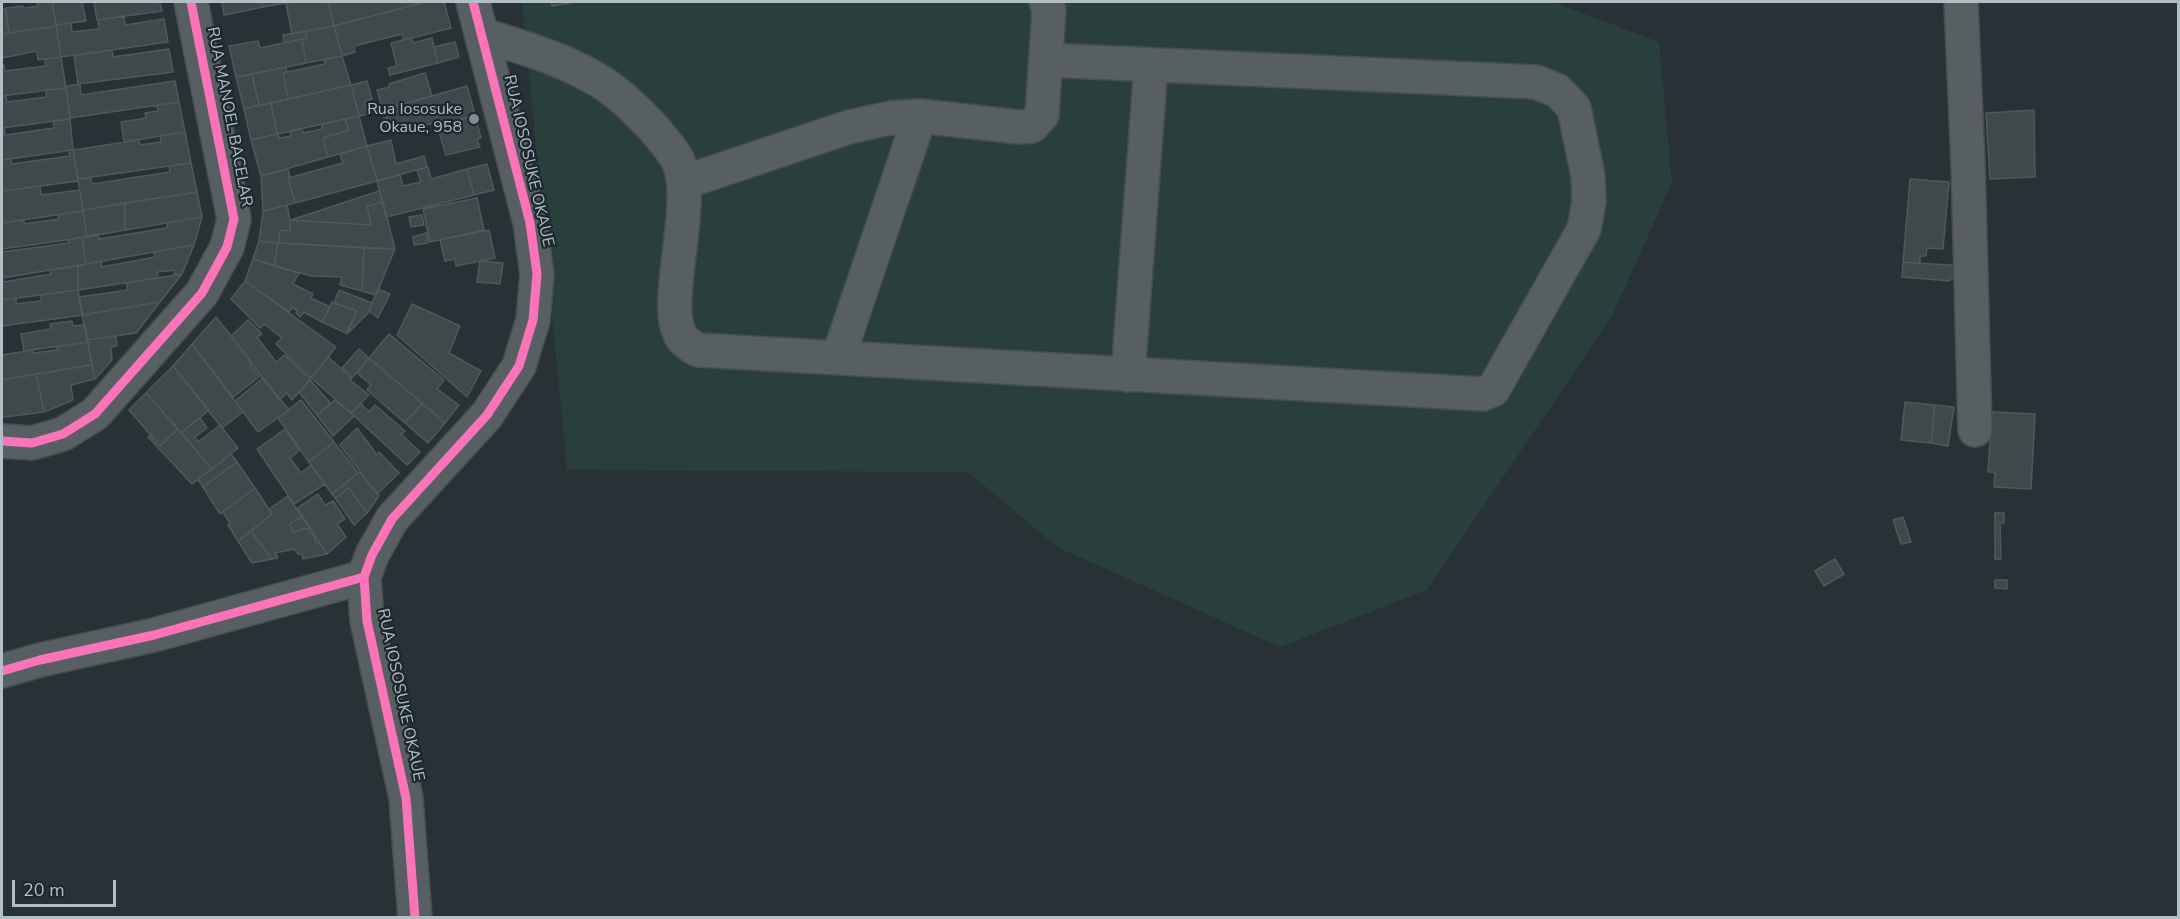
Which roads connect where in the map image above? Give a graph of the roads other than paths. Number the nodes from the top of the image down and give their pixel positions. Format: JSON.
{"nodes":[{"id":1,"x":191,"y":2,"type":"edge"},
{"id":2,"x":473,"y":2,"type":"edge"},
{"id":3,"x":1046,"y":2,"type":"edge"},
{"id":4,"x":1960,"y":2,"type":"edge"},
{"id":5,"x":481,"y":34,"type":"junction"},
{"id":6,"x":1046,"y":60,"type":"junction"},
{"id":7,"x":1151,"y":65,"type":"junction"},
{"id":8,"x":920,"y":116,"type":"junction"},
{"id":9,"x":685,"y":182,"type":"junction"},
{"id":10,"x":838,"y":357,"type":"junction"},
{"id":11,"x":1128,"y":375,"type":"junction"},
{"id":12,"x":1975,"y":430,"type":"dead end"},
{"id":13,"x":2,"y":441,"type":"edge"},
{"id":14,"x":364,"y":577,"type":"junction"},
{"id":15,"x":2,"y":671,"type":"edge"},
{"id":16,"x":416,"y":918,"type":"edge"}],
"edges":[{"from":1,"to":13,"type":"street","name":"RUA MANOEL BACELAR"},
{"from":2,"to":5,"type":"street","name":"RUA IOSOSUKE OKAUE"},
{"from":3,"to":6,"type":"street"},
{"from":4,"to":12,"type":"street"},
{"from":5,"to":9,"type":"street"},
{"from":5,"to":14,"type":"street","name":"RUA IOSOSUKE OKAUE"},
{"from":6,"to":7,"type":"street"},
{"from":6,"to":8,"type":"street"},
{"from":7,"to":11,"type":"street"},
{"from":7,"to":11,"type":"street"},
{"from":8,"to":9,"type":"street"},
{"from":8,"to":10,"type":"street"},
{"from":9,"to":10,"type":"street"},
{"from":10,"to":11,"type":"street"},
{"from":14,"to":15,"type":"street"},
{"from":14,"to":16,"type":"street","name":"RUA IOSOSUKE OKAUE"}]}
